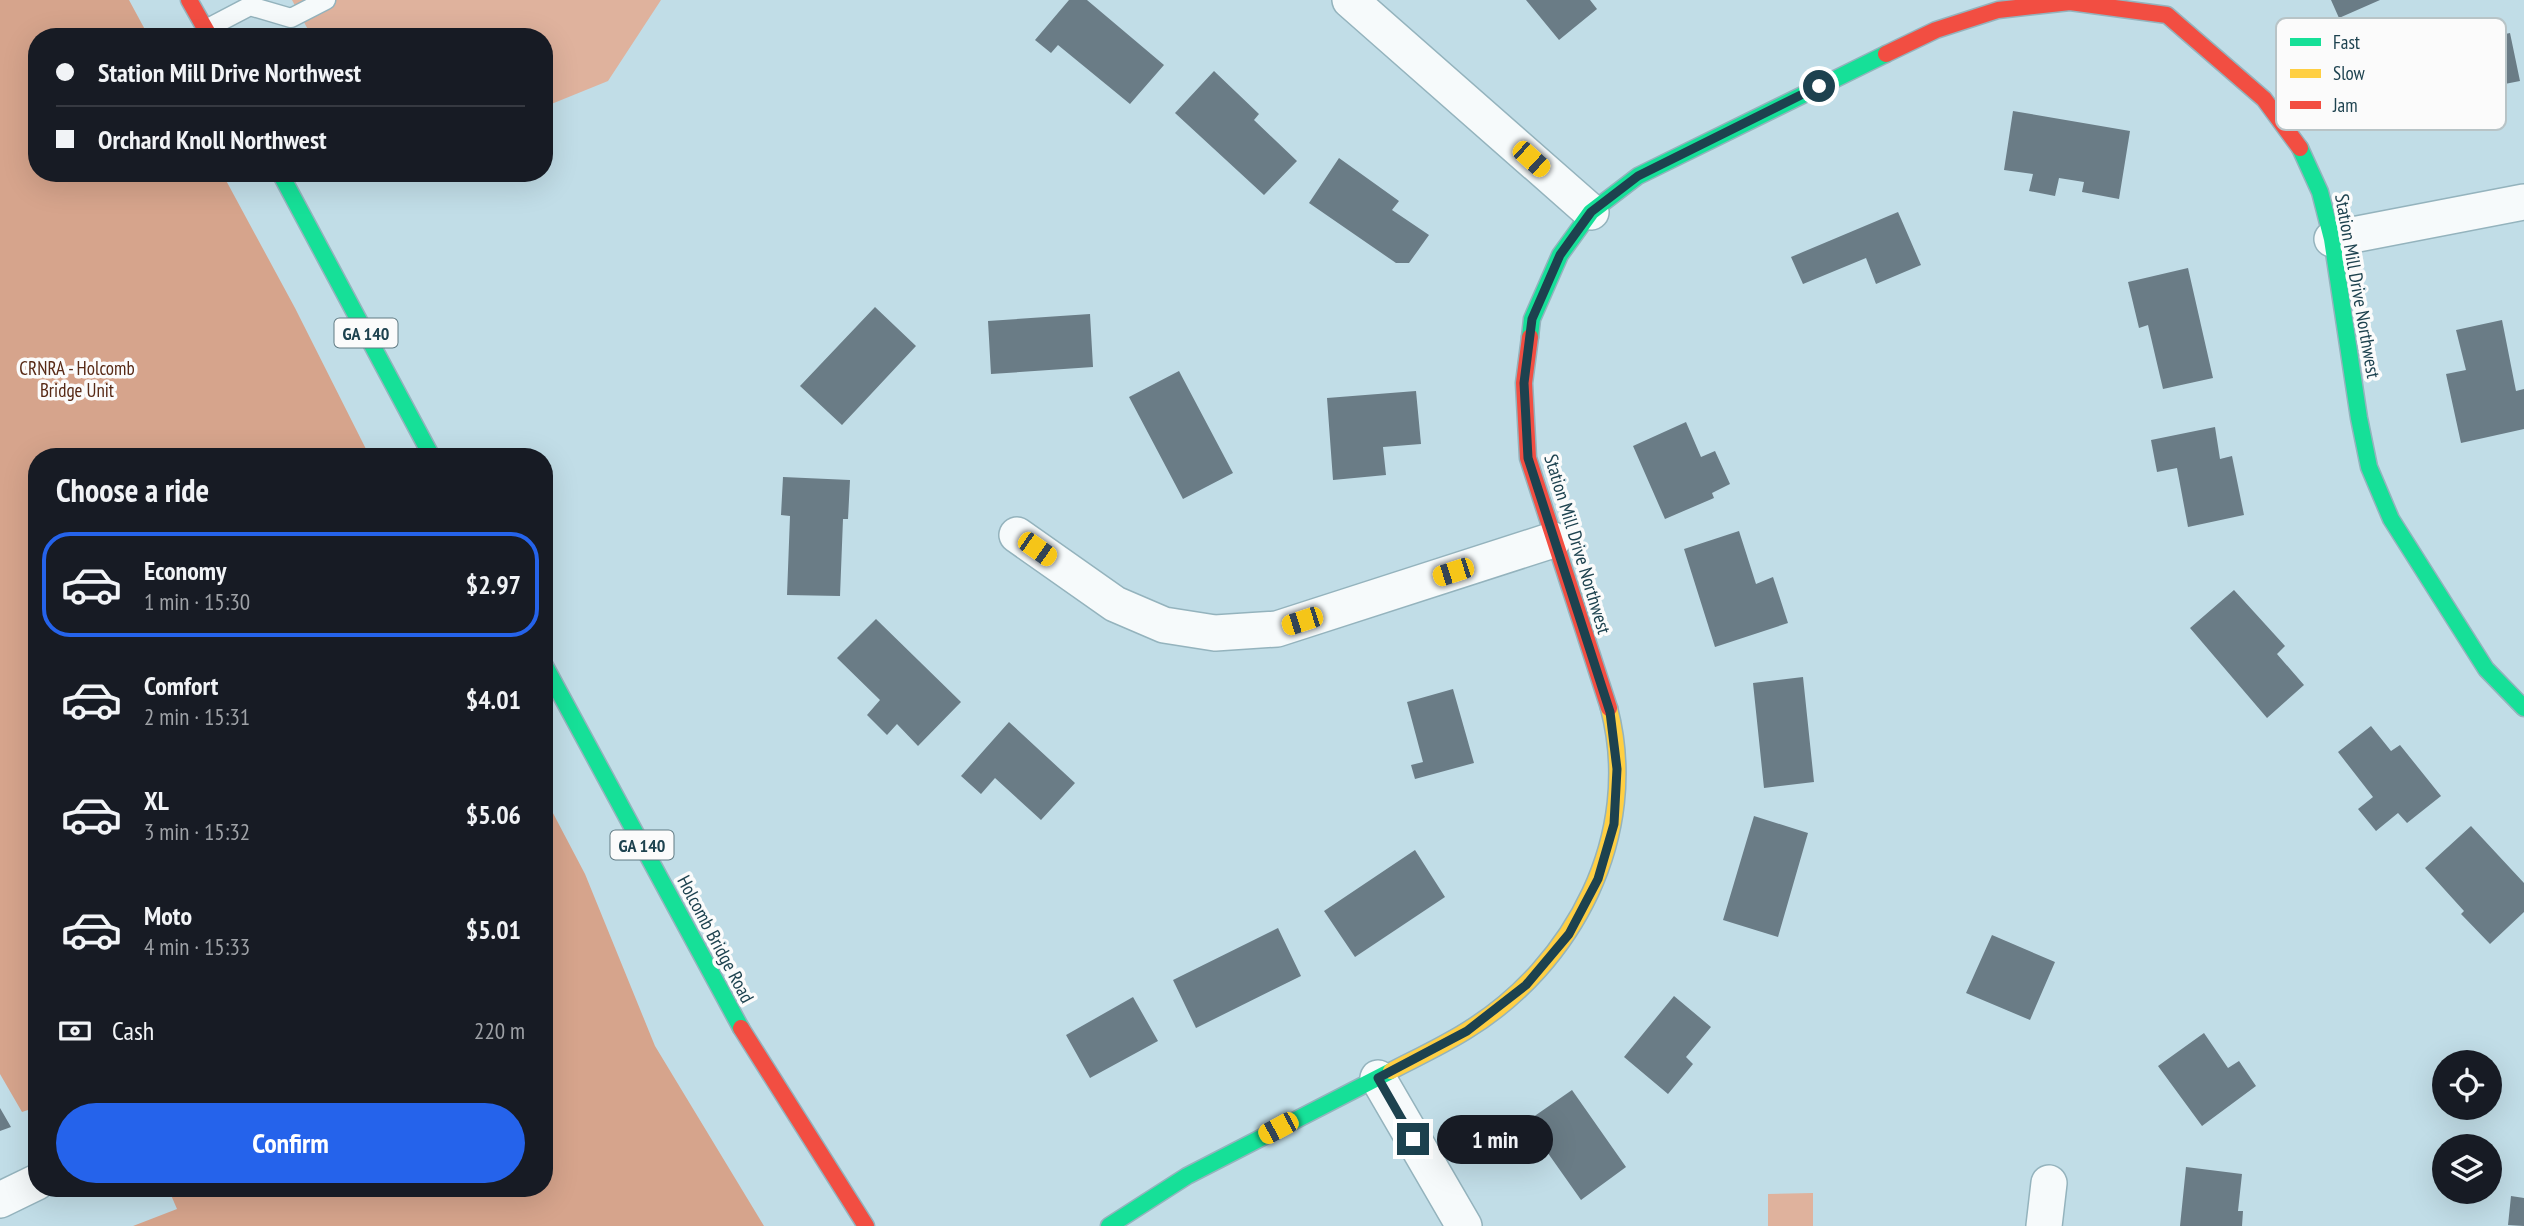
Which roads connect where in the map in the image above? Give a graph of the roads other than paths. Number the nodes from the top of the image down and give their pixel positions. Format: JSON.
{"nodes":[{"id":1,"x":189,"y":0,"type":"edge"},
{"id":2,"x":326,"y":0,"type":"edge"},
{"id":3,"x":1350,"y":0,"type":"edge"},
{"id":4,"x":251,"y":3,"type":"edge"},
{"id":5,"x":2166,"y":8,"type":"edge"},
{"id":6,"x":205,"y":28,"type":"edge"},
{"id":7,"x":215,"y":28,"type":"edge"},
{"id":8,"x":2276,"y":115,"type":"edge"},
{"id":9,"x":2287,"y":130,"type":"edge"},
{"id":10,"x":285,"y":182,"type":"edge"},
{"id":11,"x":2524,"y":202,"type":"edge"},
{"id":12,"x":1591,"y":212,"type":"junction"},
{"id":13,"x":2332,"y":239,"type":"junction"},
{"id":14,"x":427,"y":448,"type":"edge"},
{"id":15,"x":1017,"y":535,"type":"dead end"},
{"id":16,"x":1553,"y":540,"type":"junction"},
{"id":17,"x":553,"y":681,"type":"edge"},
{"id":18,"x":2524,"y":708,"type":"edge"},
{"id":19,"x":1378,"y":1078,"type":"junction"},
{"id":20,"x":2049,"y":1183,"type":"dead end"},
{"id":21,"x":28,"y":1186,"type":"edge"},
{"id":22,"x":0,"y":1200,"type":"edge"},
{"id":23,"x":866,"y":1226,"type":"edge"},
{"id":24,"x":1109,"y":1226,"type":"edge"},
{"id":25,"x":1464,"y":1226,"type":"edge"},
{"id":26,"x":2044,"y":1226,"type":"edge"}],
"edges":[{"from":1,"to":6,"type":"street"},
{"from":2,"to":4,"type":"lane"},
{"from":3,"to":12,"type":"street"},
{"from":4,"to":7,"type":"lane"},
{"from":5,"to":8,"type":"street","name":"Station Mill Drive Northwest"},
{"from":5,"to":12,"type":"street","name":"Station Mill Drive Northwest"},
{"from":9,"to":13,"type":"street","name":"Station Mill Drive Northwest"},
{"from":10,"to":14,"type":"street","number":"GA 140"},
{"from":11,"to":13,"type":"street"},
{"from":12,"to":16,"type":"street","name":"Station Mill Drive Northwest"},
{"from":13,"to":18,"type":"street","name":"Station Mill Drive Northwest"},
{"from":15,"to":16,"type":"street"},
{"from":16,"to":19,"type":"street","name":"Station Mill Drive Northwest"},
{"from":17,"to":23,"type":"street","name":"Holcomb Bridge Road","number":"GA 140"},
{"from":19,"to":24,"type":"street","name":"Station Mill Drive Northwest"},
{"from":19,"to":25,"type":"street"},
{"from":20,"to":26,"type":"street"},
{"from":21,"to":22,"type":"street"}]}
